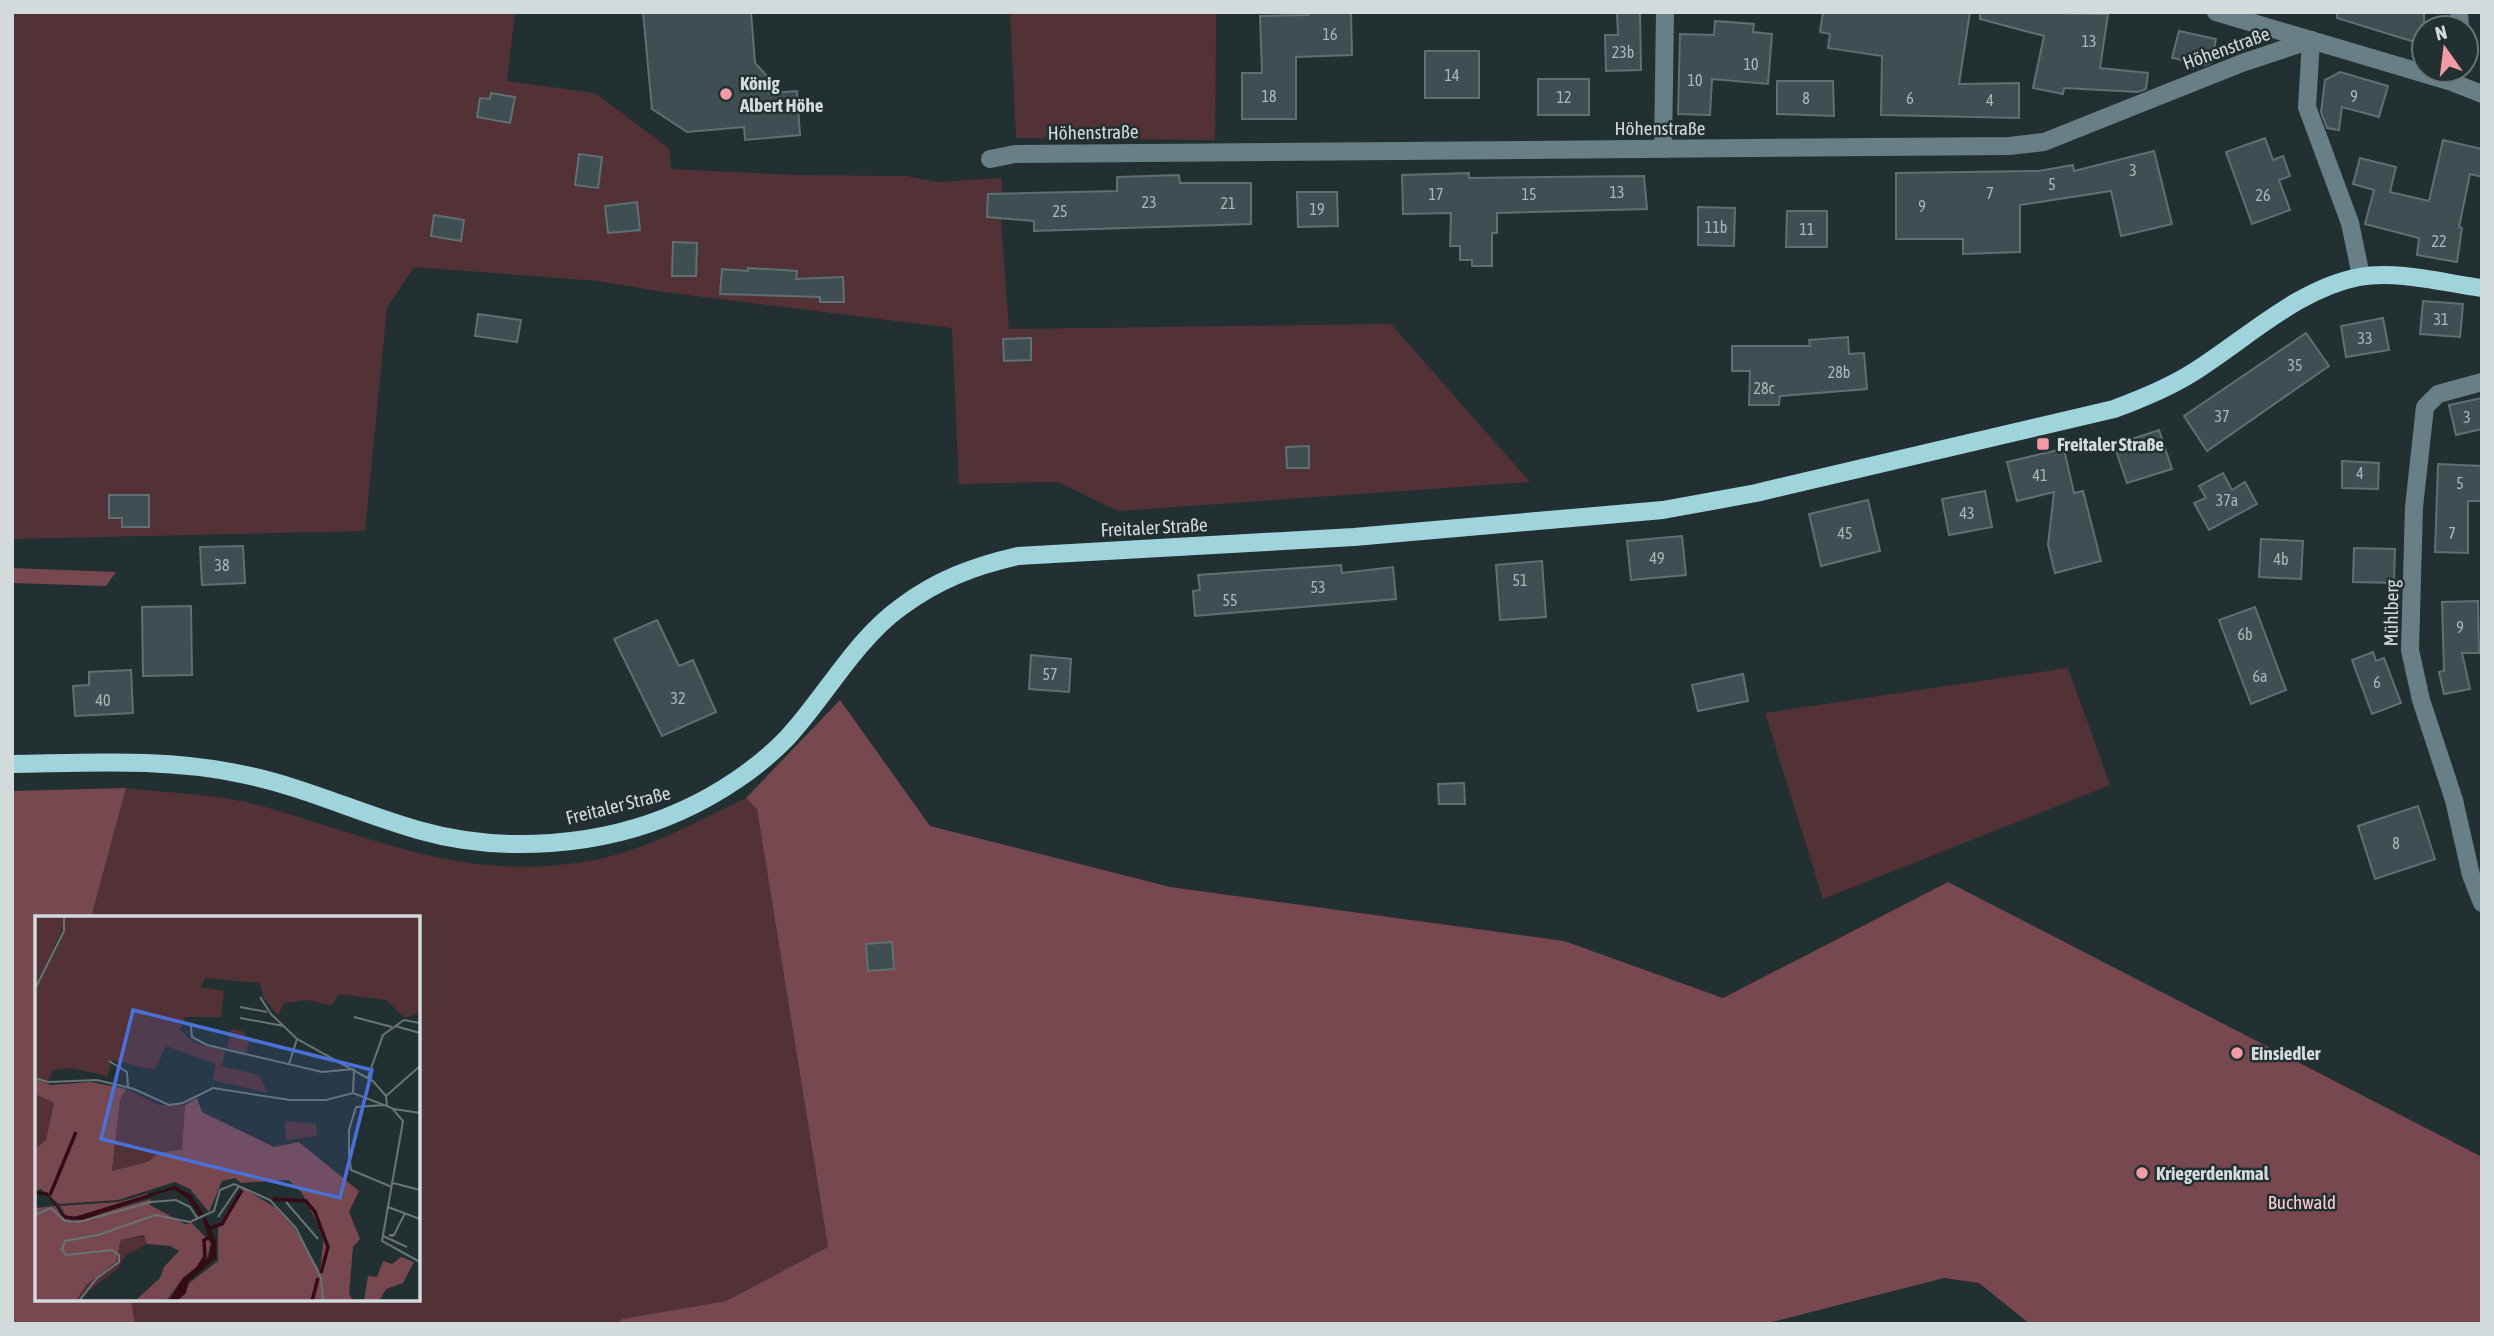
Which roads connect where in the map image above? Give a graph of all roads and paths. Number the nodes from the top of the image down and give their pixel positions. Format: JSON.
{"nodes":[{"id":1,"x":1665,"y":12,"type":"edge"},
{"id":2,"x":2216,"y":12,"type":"edge"},
{"id":3,"x":2311,"y":40,"type":"junction"},
{"id":4,"x":2410,"y":65,"type":"edge"},
{"id":5,"x":1663,"y":149,"type":"junction"},
{"id":6,"x":990,"y":159,"type":"dead end"},
{"id":7,"x":2361,"y":276,"type":"junction"},
{"id":8,"x":2482,"y":288,"type":"edge"},
{"id":9,"x":2482,"y":382,"type":"edge"},
{"id":10,"x":12,"y":764,"type":"edge"},
{"id":11,"x":2482,"y":903,"type":"edge"}],
"edges":[{"from":1,"to":5,"type":"street"},
{"from":2,"to":3,"type":"street"},
{"from":3,"to":4,"type":"street"},
{"from":3,"to":5,"type":"street","name":"Höhenstraße"},
{"from":3,"to":7,"type":"street"},
{"from":5,"to":6,"type":"street","name":"Höhenstraße"},
{"from":7,"to":8,"type":"main road","name":"Freitaler Straße"},
{"from":7,"to":10,"type":"main road","name":"Freitaler Straße"},
{"from":9,"to":11,"type":"street","name":"Mühlberg"}]}
